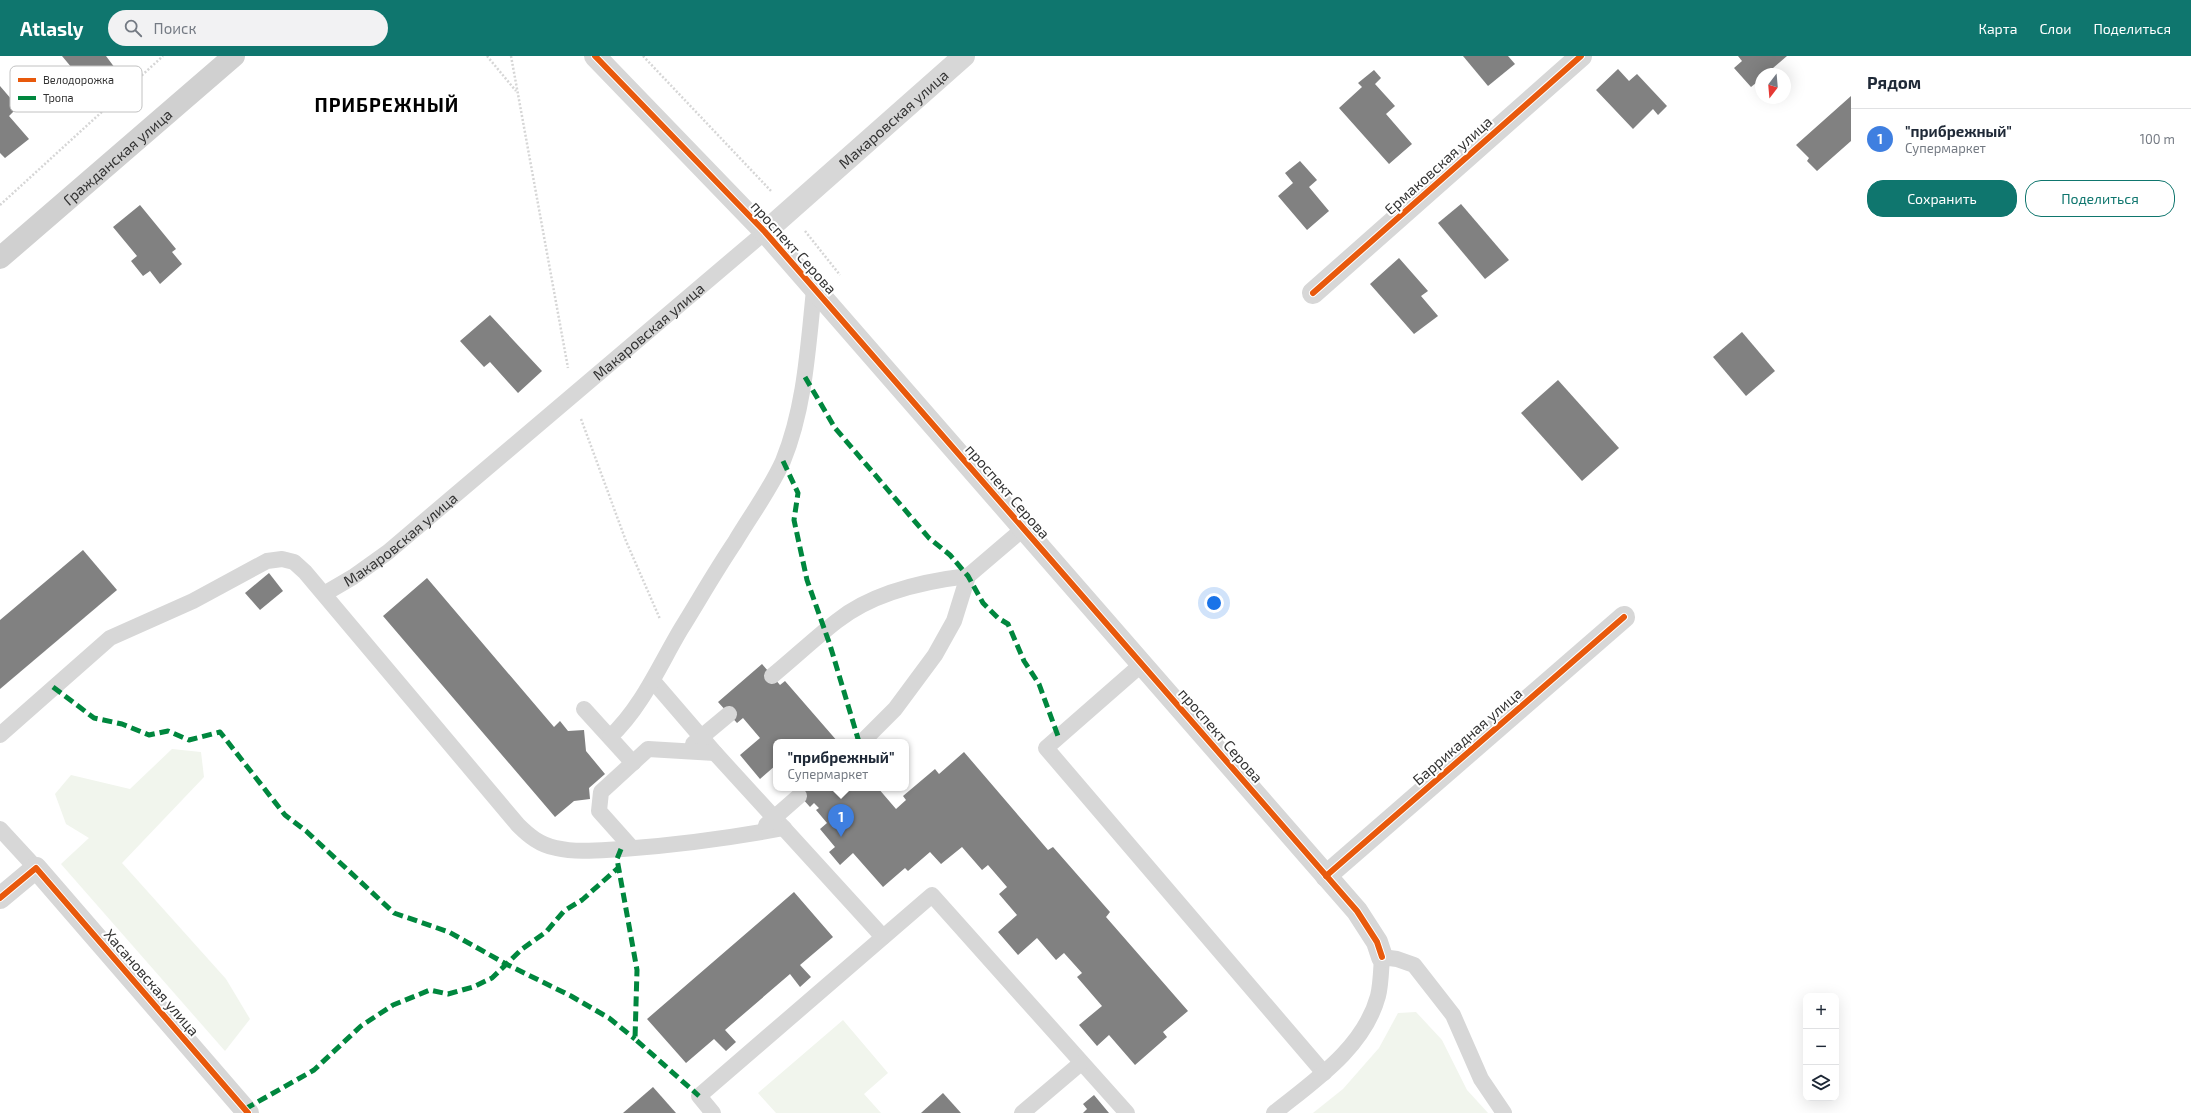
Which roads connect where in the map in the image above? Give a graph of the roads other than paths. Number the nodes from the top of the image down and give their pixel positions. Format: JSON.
{"nodes":[{"id":1,"x":234,"y":56,"type":"edge"},
{"id":2,"x":595,"y":56,"type":"edge"},
{"id":3,"x":964,"y":56,"type":"edge"},
{"id":4,"x":1581,"y":56,"type":"edge"},
{"id":5,"x":765,"y":232,"type":"junction"},
{"id":6,"x":0,"y":258,"type":"edge"},
{"id":7,"x":814,"y":290,"type":"junction"},
{"id":8,"x":1313,"y":293,"type":"dead end"},
{"id":9,"x":1023,"y":529,"type":"junction"},
{"id":10,"x":968,"y":576,"type":"junction"},
{"id":11,"x":324,"y":594,"type":"junction"},
{"id":12,"x":1624,"y":617,"type":"dead end"},
{"id":13,"x":1142,"y":664,"type":"junction"},
{"id":14,"x":772,"y":676,"type":"dead end"},
{"id":15,"x":653,"y":681,"type":"junction"},
{"id":16,"x":584,"y":709,"type":"dead end"},
{"id":17,"x":729,"y":714,"type":"dead end"},
{"id":18,"x":0,"y":735,"type":"edge"},
{"id":19,"x":610,"y":737,"type":"junction"},
{"id":20,"x":702,"y":737,"type":"junction"},
{"id":21,"x":865,"y":739,"type":"edge"},
{"id":22,"x":685,"y":752,"type":"junction"},
{"id":23,"x":715,"y":753,"type":"junction"},
{"id":24,"x":633,"y":763,"type":"junction"},
{"id":25,"x":800,"y":796,"type":"dead end"},
{"id":26,"x":779,"y":823,"type":"junction"},
{"id":27,"x":0,"y":829,"type":"edge"},
{"id":28,"x":632,"y":848,"type":"junction"},
{"id":29,"x":36,"y":868,"type":"junction"},
{"id":30,"x":1326,"y":876,"type":"junction"},
{"id":31,"x":0,"y":898,"type":"edge"},
{"id":32,"x":883,"y":937,"type":"junction"},
{"id":33,"x":1382,"y":957,"type":"junction"},
{"id":34,"x":1080,"y":1063,"type":"junction"},
{"id":35,"x":1324,"y":1074,"type":"junction"},
{"id":36,"x":244,"y":1112,"type":"edge"},
{"id":37,"x":714,"y":1113,"type":"edge"},
{"id":38,"x":1022,"y":1113,"type":"edge"},
{"id":39,"x":1127,"y":1113,"type":"edge"},
{"id":40,"x":1274,"y":1113,"type":"edge"},
{"id":41,"x":1504,"y":1113,"type":"edge"}],
"edges":[{"from":1,"to":6,"type":"street","name":"Гражданская улица"},
{"from":2,"to":5,"type":"street","name":"проспект Серова"},
{"from":3,"to":5,"type":"street","name":"Макаровская улица"},
{"from":4,"to":8,"type":"street","name":"Ермаковская улица"},
{"from":5,"to":7,"type":"street","name":"проспект Серова"},
{"from":5,"to":11,"type":"lane","name":"Макаровская улица"},
{"from":7,"to":9,"type":"street","name":"проспект Серова"},
{"from":7,"to":15,"type":"lane"},
{"from":9,"to":10,"type":"lane"},
{"from":9,"to":13,"type":"street","name":"проспект Серова"},
{"from":10,"to":14,"type":"lane"},
{"from":10,"to":21,"type":"lane"},
{"from":11,"to":18,"type":"lane"},
{"from":11,"to":28,"type":"lane"},
{"from":12,"to":30,"type":"street","name":"Баррикадная улица"},
{"from":13,"to":30,"type":"street","name":"проспект Серова"},
{"from":13,"to":35,"type":"lane"},
{"from":15,"to":19,"type":"lane"},
{"from":15,"to":20,"type":"lane"},
{"from":16,"to":19,"type":"lane"},
{"from":17,"to":20,"type":"lane"},
{"from":19,"to":24,"type":"lane"},
{"from":20,"to":22,"type":"lane"},
{"from":20,"to":23,"type":"lane"},
{"from":22,"to":23,"type":"lane"},
{"from":22,"to":24,"type":"lane"},
{"from":23,"to":26,"type":"lane"},
{"from":24,"to":28,"type":"lane"},
{"from":25,"to":26,"type":"lane"},
{"from":26,"to":28,"type":"lane"},
{"from":26,"to":32,"type":"lane"},
{"from":27,"to":29,"type":"lane"},
{"from":29,"to":31,"type":"street"},
{"from":29,"to":36,"type":"street","name":"Хасановская улица"},
{"from":30,"to":33,"type":"street","name":"проспект Серова"},
{"from":32,"to":34,"type":"lane"},
{"from":32,"to":37,"type":"lane"},
{"from":33,"to":35,"type":"lane"},
{"from":33,"to":41,"type":"lane"},
{"from":34,"to":38,"type":"lane"},
{"from":34,"to":39,"type":"lane"},
{"from":35,"to":40,"type":"lane"}]}
